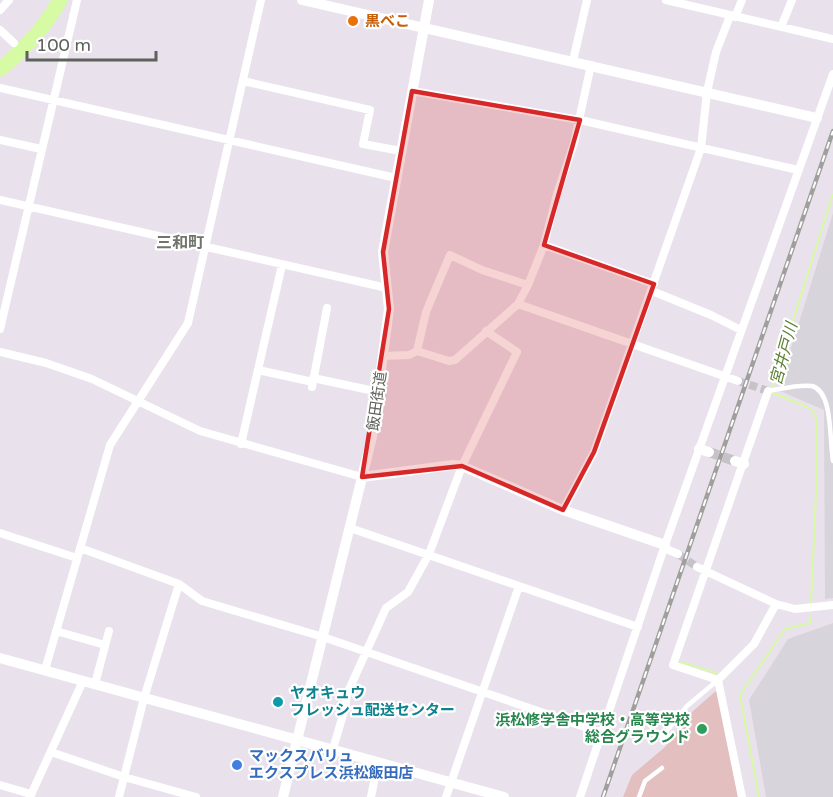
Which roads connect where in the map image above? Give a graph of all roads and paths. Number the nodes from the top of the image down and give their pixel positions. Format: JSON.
{"nodes":[{"id":1,"x":9,"y":0,"type":"edge"},
{"id":2,"x":77,"y":0,"type":"edge"},
{"id":3,"x":261,"y":0,"type":"edge"},
{"id":4,"x":302,"y":0,"type":"edge"},
{"id":5,"x":429,"y":0,"type":"edge"},
{"id":6,"x":587,"y":0,"type":"edge"},
{"id":7,"x":666,"y":0,"type":"edge"},
{"id":8,"x":742,"y":0,"type":"edge"},
{"id":9,"x":792,"y":0,"type":"edge"},
{"id":10,"x":0,"y":10,"type":"edge"},
{"id":11,"x":733,"y":16,"type":"junction"},
{"id":12,"x":781,"y":27,"type":"junction"},
{"id":13,"x":423,"y":28,"type":"junction"},
{"id":14,"x":0,"y":30,"type":"edge"},
{"id":15,"x":833,"y":39,"type":"edge"},
{"id":16,"x":14,"y":43,"type":"dead end"},
{"id":17,"x":573,"y":61,"type":"junction"},
{"id":18,"x":591,"y":65,"type":"junction"},
{"id":19,"x":833,"y":74,"type":"edge"},
{"id":20,"x":243,"y":81,"type":"junction"},
{"id":21,"x":0,"y":88,"type":"edge"},
{"id":22,"x":412,"y":91,"type":"junction"},
{"id":23,"x":707,"y":92,"type":"junction"},
{"id":24,"x":53,"y":100,"type":"junction"},
{"id":25,"x":817,"y":118,"type":"junction"},
{"id":26,"x":580,"y":120,"type":"junction"},
{"id":27,"x":0,"y":140,"type":"edge"},
{"id":28,"x":229,"y":141,"type":"junction"},
{"id":29,"x":701,"y":148,"type":"junction"},
{"id":30,"x":41,"y":149,"type":"junction"},
{"id":31,"x":401,"y":151,"type":"junction"},
{"id":32,"x":798,"y":170,"type":"junction"},
{"id":33,"x":396,"y":178,"type":"junction"},
{"id":34,"x":0,"y":200,"type":"edge"},
{"id":35,"x":27,"y":206,"type":"junction"},
{"id":36,"x":544,"y":245,"type":"junction"},
{"id":37,"x":205,"y":247,"type":"junction"},
{"id":38,"x":282,"y":265,"type":"junction"},
{"id":39,"x":528,"y":285,"type":"junction"},
{"id":40,"x":653,"y":287,"type":"junction"},
{"id":41,"x":387,"y":288,"type":"junction"},
{"id":42,"x":518,"y":304,"type":"junction"},
{"id":43,"x":327,"y":308,"type":"dead end"},
{"id":44,"x":0,"y":329,"type":"edge"},
{"id":45,"x":741,"y":330,"type":"junction"},
{"id":46,"x":486,"y":331,"type":"junction"},
{"id":47,"x":632,"y":344,"type":"junction"},
{"id":48,"x":417,"y":351,"type":"junction"},
{"id":49,"x":0,"y":352,"type":"edge"},
{"id":50,"x":384,"y":356,"type":"junction"},
{"id":51,"x":258,"y":370,"type":"junction"},
{"id":52,"x":725,"y":376,"type":"junction"},
{"id":53,"x":738,"y":381,"type":"tunnel mouth"},
{"id":54,"x":313,"y":382,"type":"junction"},
{"id":55,"x":768,"y":391,"type":"joint"},
{"id":56,"x":379,"y":392,"type":"junction"},
{"id":57,"x":136,"y":401,"type":"junction"},
{"id":58,"x":241,"y":444,"type":"junction"},
{"id":59,"x":833,"y":461,"type":"edge"},
{"id":60,"x":462,"y":466,"type":"junction"},
{"id":61,"x":362,"y":477,"type":"junction"},
{"id":62,"x":563,"y":510,"type":"junction"},
{"id":63,"x":350,"y":528,"type":"junction"},
{"id":64,"x":0,"y":533,"type":"edge"},
{"id":65,"x":665,"y":547,"type":"junction"},
{"id":66,"x":80,"y":548,"type":"junction"},
{"id":67,"x":429,"y":554,"type":"junction"},
{"id":68,"x":678,"y":554,"type":"tunnel mouth"},
{"id":69,"x":77,"y":558,"type":"junction"},
{"id":70,"x":698,"y":567,"type":"tunnel mouth"},
{"id":71,"x":707,"y":573,"type":"junction"},
{"id":72,"x":179,"y":584,"type":"junction"},
{"id":73,"x":519,"y":586,"type":"junction"},
{"id":74,"x":776,"y":604,"type":"junction"},
{"id":75,"x":833,"y":605,"type":"edge"},
{"id":76,"x":638,"y":627,"type":"junction"},
{"id":77,"x":56,"y":631,"type":"junction"},
{"id":78,"x":109,"y":631,"type":"dead end"},
{"id":79,"x":323,"y":637,"type":"junction"},
{"id":80,"x":105,"y":645,"type":"junction"},
{"id":81,"x":367,"y":652,"type":"junction"},
{"id":82,"x":0,"y":658,"type":"edge"},
{"id":83,"x":45,"y":670,"type":"junction"},
{"id":84,"x":718,"y":680,"type":"junction"},
{"id":85,"x":83,"y":681,"type":"junction"},
{"id":86,"x":95,"y":684,"type":"junction"},
{"id":87,"x":483,"y":692,"type":"junction"},
{"id":88,"x":144,"y":698,"type":"junction"},
{"id":89,"x":602,"y":733,"type":"junction"},
{"id":90,"x":662,"y":737,"type":"dead end"},
{"id":91,"x":298,"y":740,"type":"junction"},
{"id":92,"x":333,"y":749,"type":"junction"},
{"id":93,"x":51,"y":752,"type":"junction"},
{"id":94,"x":378,"y":762,"type":"junction"},
{"id":95,"x":662,"y":768,"type":"dead end"},
{"id":96,"x":124,"y":777,"type":"junction"},
{"id":97,"x":451,"y":782,"type":"junction"},
{"id":98,"x":0,"y":785,"type":"edge"},
{"id":99,"x":30,"y":795,"type":"edge"},
{"id":100,"x":119,"y":797,"type":"edge"},
{"id":101,"x":196,"y":797,"type":"edge"},
{"id":102,"x":283,"y":797,"type":"edge"},
{"id":103,"x":371,"y":797,"type":"edge"},
{"id":104,"x":446,"y":797,"type":"edge"},
{"id":105,"x":504,"y":797,"type":"edge"},
{"id":106,"x":580,"y":797,"type":"edge"},
{"id":107,"x":639,"y":797,"type":"edge"},
{"id":108,"x":742,"y":797,"type":"edge"}],
"edges":[{"from":1,"to":10,"type":"street"},
{"from":2,"to":24,"type":"street"},
{"from":3,"to":20,"type":"street"},
{"from":4,"to":13,"type":"street"},
{"from":5,"to":13,"type":"street","name":"飯田街道"},
{"from":6,"to":17,"type":"street"},
{"from":7,"to":11,"type":"street"},
{"from":8,"to":11,"type":"street"},
{"from":9,"to":12,"type":"street"},
{"from":11,"to":12,"type":"street"},
{"from":11,"to":23,"type":"street"},
{"from":12,"to":15,"type":"street"},
{"from":13,"to":17,"type":"street"},
{"from":13,"to":22,"type":"street","name":"飯田街道"},
{"from":14,"to":16,"type":"street"},
{"from":17,"to":18,"type":"street"},
{"from":18,"to":23,"type":"street"},
{"from":18,"to":26,"type":"street"},
{"from":19,"to":25,"type":"street"},
{"from":20,"to":28,"type":"street"},
{"from":20,"to":31,"type":"street"},
{"from":21,"to":24,"type":"street"},
{"from":22,"to":26,"type":"street"},
{"from":22,"to":31,"type":"street","name":"飯田街道"},
{"from":23,"to":25,"type":"street"},
{"from":23,"to":29,"type":"street"},
{"from":24,"to":28,"type":"street"},
{"from":24,"to":30,"type":"street"},
{"from":25,"to":32,"type":"street"},
{"from":26,"to":29,"type":"street"},
{"from":26,"to":36,"type":"street"},
{"from":27,"to":30,"type":"street"},
{"from":28,"to":33,"type":"street"},
{"from":28,"to":37,"type":"street"},
{"from":29,"to":32,"type":"street"},
{"from":29,"to":40,"type":"street"},
{"from":30,"to":35,"type":"street"},
{"from":31,"to":33,"type":"street","name":"飯田街道"},
{"from":32,"to":45,"type":"street"},
{"from":33,"to":41,"type":"street","name":"飯田街道"},
{"from":34,"to":35,"type":"street"},
{"from":35,"to":37,"type":"street"},
{"from":35,"to":44,"type":"street"},
{"from":36,"to":39,"type":"street"},
{"from":36,"to":40,"type":"street"},
{"from":37,"to":38,"type":"street"},
{"from":37,"to":57,"type":"street"},
{"from":38,"to":41,"type":"street"},
{"from":38,"to":51,"type":"street"},
{"from":39,"to":42,"type":"street"},
{"from":39,"to":48,"type":"street"},
{"from":40,"to":45,"type":"street"},
{"from":40,"to":47,"type":"street"},
{"from":41,"to":50,"type":"street","name":"飯田街道"},
{"from":42,"to":46,"type":"street"},
{"from":42,"to":47,"type":"street"},
{"from":43,"to":54,"type":"street"},
{"from":45,"to":52,"type":"street"},
{"from":46,"to":48,"type":"street"},
{"from":46,"to":60,"type":"street"},
{"from":47,"to":52,"type":"street"},
{"from":47,"to":62,"type":"street"},
{"from":48,"to":50,"type":"street"},
{"from":49,"to":57,"type":"street"},
{"from":50,"to":56,"type":"street","name":"飯田街道"},
{"from":51,"to":54,"type":"street"},
{"from":51,"to":58,"type":"street"},
{"from":52,"to":53,"type":"street"},
{"from":52,"to":65,"type":"street"},
{"from":54,"to":56,"type":"street"},
{"from":55,"to":59,"type":"lane"},
{"from":55,"to":71,"type":"street"},
{"from":56,"to":61,"type":"street","name":"飯田街道"},
{"from":57,"to":58,"type":"street"},
{"from":57,"to":66,"type":"street"},
{"from":58,"to":61,"type":"street"},
{"from":60,"to":61,"type":"street"},
{"from":60,"to":62,"type":"street"},
{"from":60,"to":67,"type":"street"},
{"from":61,"to":63,"type":"street","name":"飯田街道"},
{"from":62,"to":65,"type":"street"},
{"from":63,"to":67,"type":"street"},
{"from":63,"to":79,"type":"street","name":"飯田街道"},
{"from":64,"to":69,"type":"street"},
{"from":65,"to":68,"type":"street"},
{"from":65,"to":76,"type":"street"},
{"from":66,"to":69,"type":"street"},
{"from":66,"to":72,"type":"street"},
{"from":67,"to":73,"type":"street"},
{"from":67,"to":81,"type":"street"},
{"from":69,"to":77,"type":"street"},
{"from":70,"to":71,"type":"street"},
{"from":71,"to":74,"type":"street"},
{"from":71,"to":84,"type":"street"},
{"from":72,"to":79,"type":"street"},
{"from":72,"to":88,"type":"street"},
{"from":73,"to":76,"type":"street"},
{"from":73,"to":87,"type":"street"},
{"from":74,"to":75,"type":"street"},
{"from":74,"to":84,"type":"street"},
{"from":76,"to":89,"type":"street"},
{"from":77,"to":80,"type":"street"},
{"from":77,"to":83,"type":"street"},
{"from":78,"to":80,"type":"street"},
{"from":79,"to":81,"type":"street"},
{"from":79,"to":91,"type":"street","name":"飯田街道"},
{"from":80,"to":86,"type":"street"},
{"from":81,"to":87,"type":"street"},
{"from":81,"to":92,"type":"street"},
{"from":82,"to":83,"type":"street"},
{"from":83,"to":85,"type":"street"},
{"from":84,"to":90,"type":"lane"},
{"from":84,"to":108,"type":"street"},
{"from":85,"to":86,"type":"street"},
{"from":85,"to":93,"type":"street"},
{"from":86,"to":88,"type":"street"},
{"from":87,"to":89,"type":"street"},
{"from":87,"to":97,"type":"street"},
{"from":88,"to":91,"type":"street"},
{"from":88,"to":96,"type":"street"},
{"from":89,"to":106,"type":"street"},
{"from":91,"to":92,"type":"street"},
{"from":91,"to":102,"type":"street","name":"飯田街道"},
{"from":92,"to":94,"type":"street"},
{"from":93,"to":96,"type":"street"},
{"from":93,"to":99,"type":"street"},
{"from":94,"to":97,"type":"street"},
{"from":94,"to":103,"type":"street"},
{"from":95,"to":107,"type":"lane"},
{"from":96,"to":100,"type":"street"},
{"from":96,"to":101,"type":"street"},
{"from":97,"to":104,"type":"street"},
{"from":97,"to":105,"type":"street"},
{"from":98,"to":99,"type":"street"}]}
